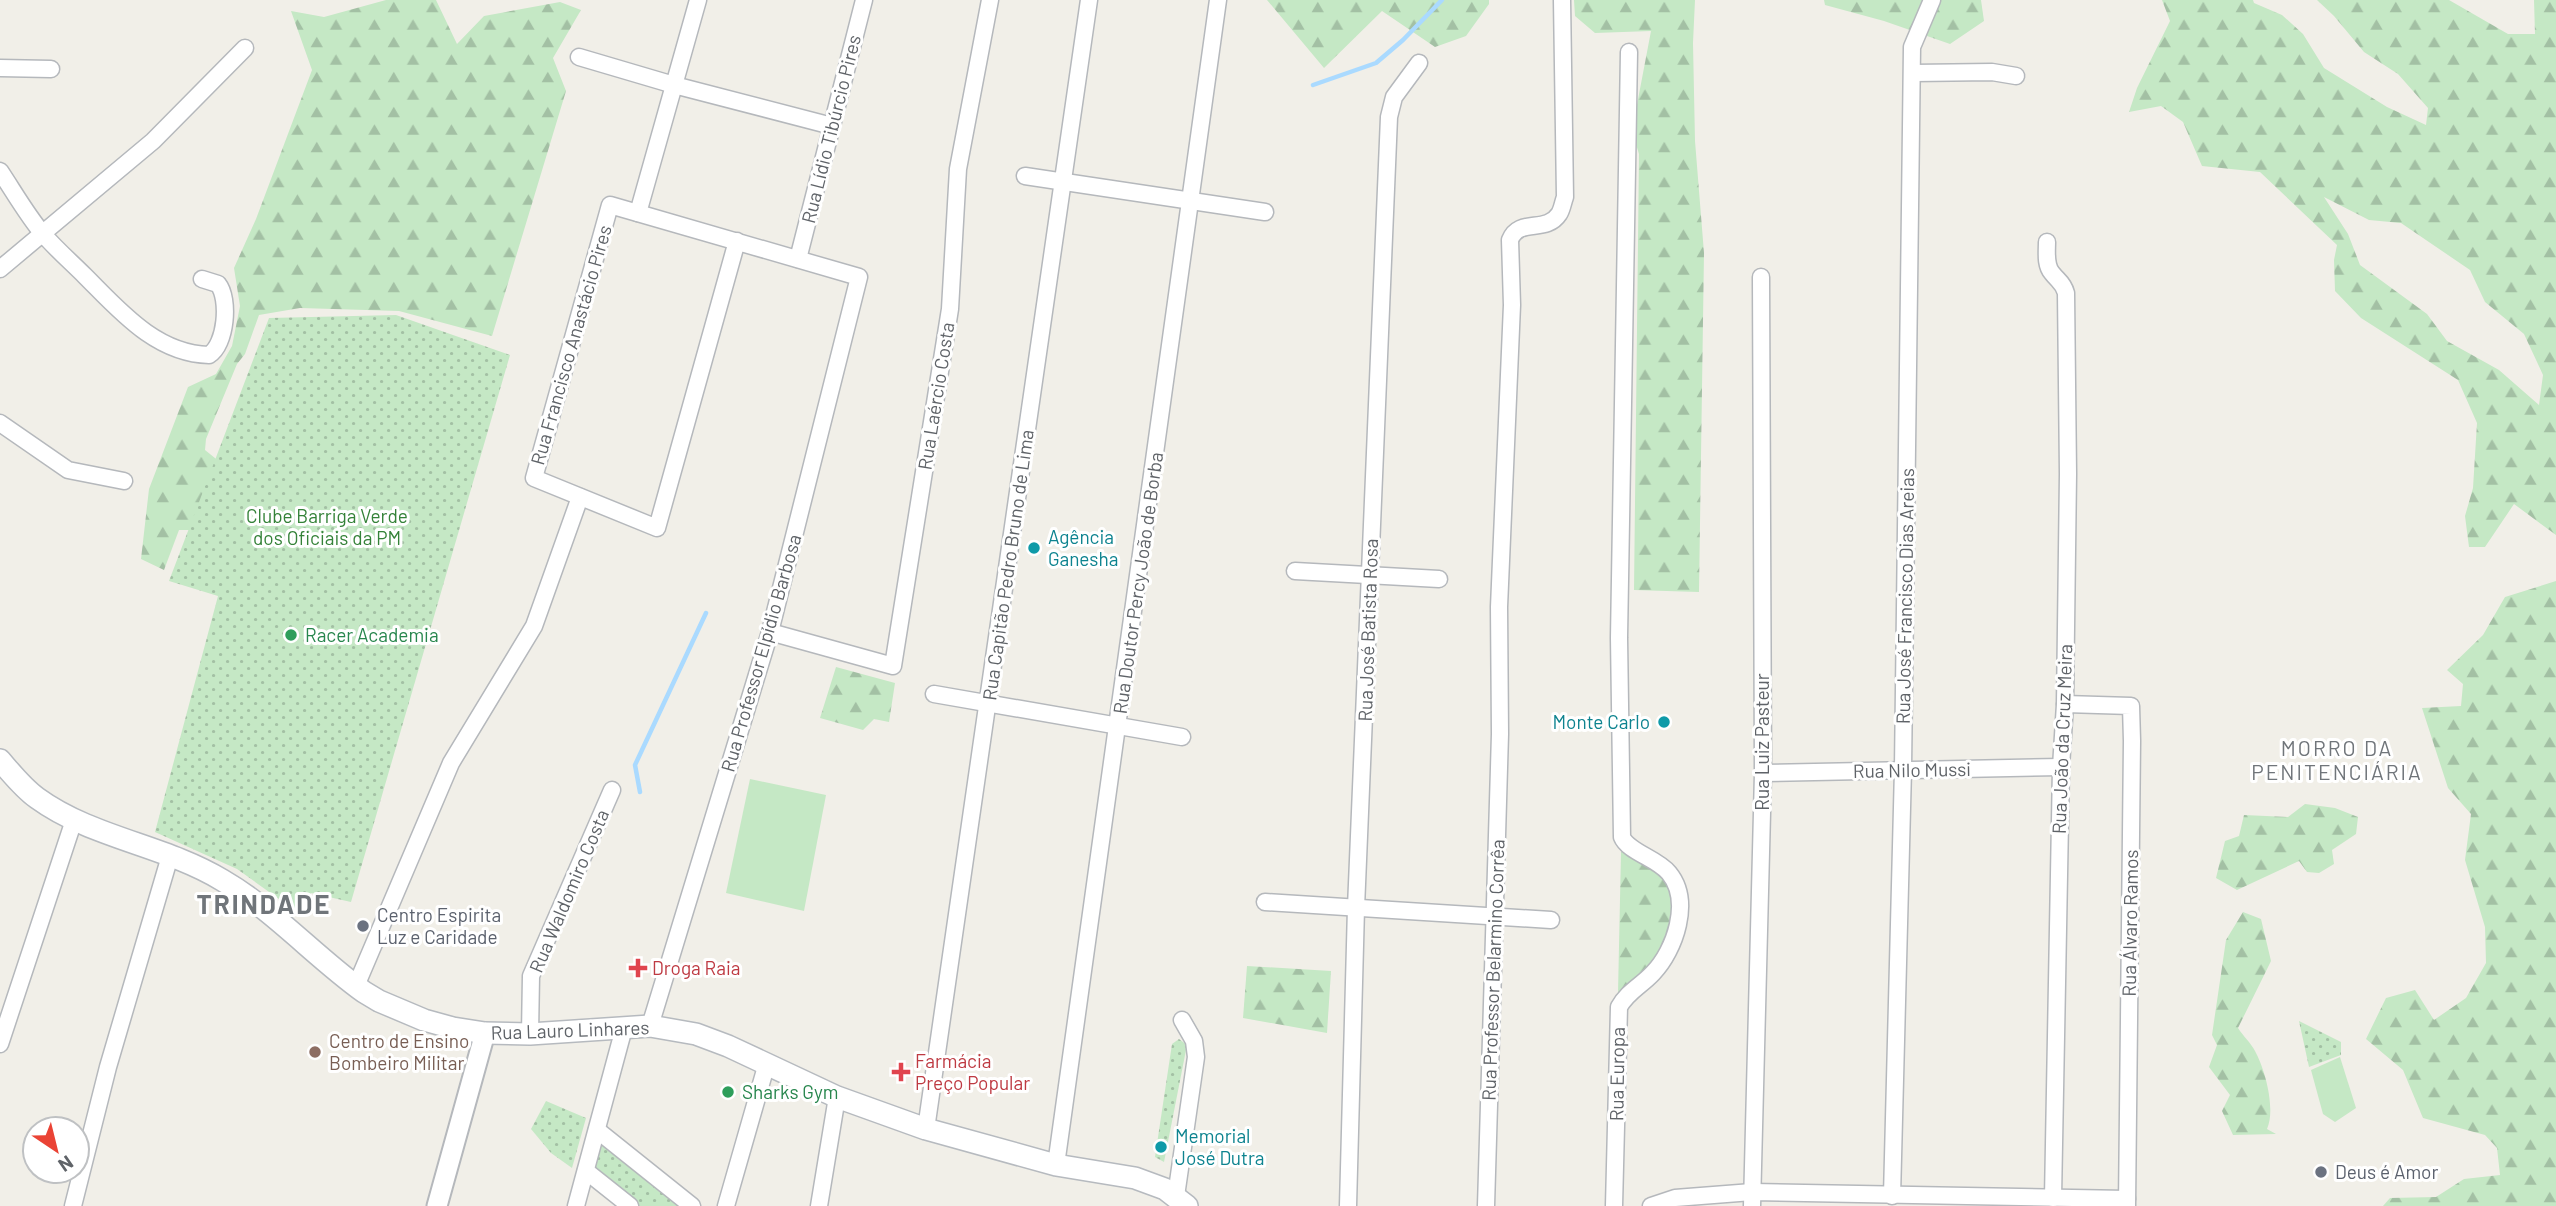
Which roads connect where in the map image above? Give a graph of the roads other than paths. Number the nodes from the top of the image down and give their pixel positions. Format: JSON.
{"nodes":[{"id":1,"x":698,"y":0,"type":"edge"},
{"id":2,"x":864,"y":0,"type":"edge"},
{"id":3,"x":990,"y":0,"type":"edge"},
{"id":4,"x":1089,"y":0,"type":"edge"},
{"id":5,"x":1219,"y":0,"type":"edge"},
{"id":6,"x":1562,"y":0,"type":"edge"},
{"id":7,"x":1932,"y":0,"type":"edge"},
{"id":8,"x":245,"y":48,"type":"dead end"},
{"id":9,"x":1629,"y":52,"type":"dead end"},
{"id":10,"x":579,"y":57,"type":"dead end"},
{"id":11,"x":1419,"y":63,"type":"dead end"},
{"id":12,"x":0,"y":68,"type":"edge"},
{"id":13,"x":51,"y":69,"type":"dead end"},
{"id":14,"x":1913,"y":73,"type":"junction"},
{"id":15,"x":2016,"y":76,"type":"dead end"},
{"id":16,"x":674,"y":85,"type":"junction"},
{"id":17,"x":832,"y":126,"type":"junction"},
{"id":18,"x":0,"y":171,"type":"edge"},
{"id":19,"x":1025,"y":176,"type":"dead end"},
{"id":20,"x":1063,"y":182,"type":"junction"},
{"id":21,"x":1190,"y":201,"type":"junction"},
{"id":22,"x":1265,"y":212,"type":"dead end"},
{"id":23,"x":638,"y":213,"type":"junction"},
{"id":24,"x":42,"y":233,"type":"junction"},
{"id":25,"x":737,"y":241,"type":"junction"},
{"id":26,"x":2047,"y":242,"type":"dead end"},
{"id":27,"x":798,"y":259,"type":"junction"},
{"id":28,"x":0,"y":269,"type":"edge"},
{"id":29,"x":1761,"y":277,"type":"dead end"},
{"id":30,"x":202,"y":279,"type":"dead end"},
{"id":31,"x":0,"y":423,"type":"edge"},
{"id":32,"x":124,"y":481,"type":"dead end"},
{"id":33,"x":580,"y":497,"type":"junction"},
{"id":34,"x":1295,"y":571,"type":"dead end"},
{"id":35,"x":1370,"y":575,"type":"junction"},
{"id":36,"x":1438,"y":579,"type":"dead end"},
{"id":37,"x":770,"y":632,"type":"junction"},
{"id":38,"x":934,"y":694,"type":"dead end"},
{"id":39,"x":988,"y":703,"type":"junction"},
{"id":40,"x":2065,"y":705,"type":"junction"},
{"id":41,"x":1119,"y":726,"type":"junction"},
{"id":42,"x":1182,"y":737,"type":"dead end"},
{"id":43,"x":0,"y":761,"type":"edge"},
{"id":44,"x":2061,"y":767,"type":"junction"},
{"id":45,"x":1903,"y":769,"type":"junction"},
{"id":46,"x":1763,"y":773,"type":"junction"},
{"id":47,"x":612,"y":790,"type":"dead end"},
{"id":48,"x":75,"y":820,"type":"junction"},
{"id":49,"x":170,"y":856,"type":"junction"},
{"id":50,"x":1265,"y":902,"type":"dead end"},
{"id":51,"x":1356,"y":908,"type":"junction"},
{"id":52,"x":1494,"y":917,"type":"junction"},
{"id":53,"x":1551,"y":920,"type":"dead end"},
{"id":54,"x":356,"y":986,"type":"junction"},
{"id":55,"x":1182,"y":1020,"type":"dead end"},
{"id":56,"x":650,"y":1026,"type":"junction"},
{"id":57,"x":624,"y":1028,"type":"junction"},
{"id":58,"x":485,"y":1033,"type":"junction"},
{"id":59,"x":530,"y":1034,"type":"junction"},
{"id":60,"x":0,"y":1044,"type":"edge"},
{"id":61,"x":767,"y":1063,"type":"junction"},
{"id":62,"x":837,"y":1097,"type":"junction"},
{"id":63,"x":926,"y":1129,"type":"junction"},
{"id":64,"x":597,"y":1130,"type":"junction"},
{"id":65,"x":1056,"y":1165,"type":"junction"},
{"id":66,"x":586,"y":1171,"type":"junction"},
{"id":67,"x":1892,"y":1196,"type":"junction"},
{"id":68,"x":2053,"y":1198,"type":"junction"},
{"id":69,"x":1752,"y":1199,"type":"edge"},
{"id":70,"x":1181,"y":1201,"type":"edge"},
{"id":71,"x":1927,"y":1201,"type":"edge"},
{"id":72,"x":2127,"y":1202,"type":"edge"},
{"id":73,"x":73,"y":1206,"type":"edge"},
{"id":74,"x":437,"y":1206,"type":"edge"},
{"id":75,"x":576,"y":1206,"type":"edge"},
{"id":76,"x":630,"y":1206,"type":"edge"},
{"id":77,"x":692,"y":1206,"type":"edge"},
{"id":78,"x":726,"y":1206,"type":"edge"},
{"id":79,"x":819,"y":1206,"type":"edge"},
{"id":80,"x":1348,"y":1206,"type":"edge"},
{"id":81,"x":1486,"y":1206,"type":"edge"},
{"id":82,"x":1614,"y":1206,"type":"edge"},
{"id":83,"x":1651,"y":1206,"type":"edge"}],
"edges":[{"from":1,"to":16,"type":"street"},
{"from":2,"to":17,"type":"street","name":"Rua Lídio Tibúrcio Pires"},
{"from":3,"to":37,"type":"street","name":"Rua Laércio Costa"},
{"from":4,"to":20,"type":"street","name":"Rua Capitão Pedro Bruno de Lima"},
{"from":5,"to":21,"type":"street","name":"Rua Doutor Percy João de Borba"},
{"from":6,"to":52,"type":"street","name":"Rua Professor Belarmino Corrêa"},
{"from":7,"to":14,"type":"street","name":"Rua José Francisco Dias Areias"},
{"from":8,"to":24,"type":"street"},
{"from":9,"to":82,"type":"street","name":"Rua Europa"},
{"from":10,"to":16,"type":"street"},
{"from":11,"to":35,"type":"street","name":"Rua José Batista Rosa"},
{"from":12,"to":13,"type":"street"},
{"from":14,"to":15,"type":"street"},
{"from":14,"to":45,"type":"street","name":"Rua José Francisco Dias Areias"},
{"from":16,"to":17,"type":"street"},
{"from":16,"to":23,"type":"street"},
{"from":17,"to":27,"type":"street","name":"Rua Lídio Tibúrcio Pires"},
{"from":18,"to":24,"type":"street"},
{"from":19,"to":20,"type":"street"},
{"from":20,"to":21,"type":"street"},
{"from":20,"to":39,"type":"street","name":"Rua Capitão Pedro Bruno de Lima"},
{"from":21,"to":22,"type":"street"},
{"from":21,"to":41,"type":"street","name":"Rua Doutor Percy João de Borba"},
{"from":23,"to":25,"type":"street"},
{"from":23,"to":33,"type":"street","name":"Rua Francisco Anastácio Pires"},
{"from":24,"to":28,"type":"street"},
{"from":24,"to":30,"type":"street"},
{"from":25,"to":27,"type":"street"},
{"from":25,"to":33,"type":"street"},
{"from":26,"to":40,"type":"street","name":"Rua João da Cruz Meira"},
{"from":27,"to":37,"type":"street","name":"Rua Professor Elpídio Barbosa"},
{"from":29,"to":46,"type":"street","name":"Rua Luiz Pasteur"},
{"from":31,"to":32,"type":"street"},
{"from":33,"to":54,"type":"street"},
{"from":34,"to":35,"type":"street"},
{"from":35,"to":36,"type":"street"},
{"from":35,"to":51,"type":"street","name":"Rua José Batista Rosa"},
{"from":37,"to":56,"type":"street","name":"Rua Professor Elpídio Barbosa"},
{"from":38,"to":39,"type":"street"},
{"from":39,"to":41,"type":"street"},
{"from":39,"to":63,"type":"street","name":"Rua Capitão Pedro Bruno de Lima"},
{"from":40,"to":44,"type":"street","name":"Rua João da Cruz Meira"},
{"from":40,"to":72,"type":"street","name":"Rua Álvaro Ramos"},
{"from":41,"to":42,"type":"street"},
{"from":41,"to":65,"type":"street","name":"Rua Doutor Percy João de Borba"},
{"from":43,"to":48,"type":"main road","name":"Rua Lauro Linhares"},
{"from":44,"to":45,"type":"street","name":"Rua Nilo Mussi"},
{"from":44,"to":68,"type":"street","name":"Rua João da Cruz Meira"},
{"from":45,"to":46,"type":"street","name":"Rua Nilo Mussi"},
{"from":45,"to":67,"type":"street","name":"Rua José Francisco Dias Areias"},
{"from":46,"to":69,"type":"street","name":"Rua Luiz Pasteur"},
{"from":47,"to":59,"type":"street","name":"Rua Waldomiro Costa"},
{"from":48,"to":49,"type":"main road","name":"Rua Lauro Linhares"},
{"from":48,"to":60,"type":"street"},
{"from":49,"to":54,"type":"main road","name":"Rua Lauro Linhares"},
{"from":49,"to":73,"type":"street"},
{"from":50,"to":51,"type":"street"},
{"from":51,"to":52,"type":"street"},
{"from":51,"to":80,"type":"street","name":"Rua José Batista Rosa"},
{"from":52,"to":53,"type":"street"},
{"from":52,"to":81,"type":"street","name":"Rua Professor Belarmino Corrêa"},
{"from":54,"to":58,"type":"main road","name":"Rua Lauro Linhares"},
{"from":55,"to":70,"type":"street"},
{"from":56,"to":57,"type":"main road","name":"Rua Lauro Linhares"},
{"from":56,"to":61,"type":"main road","name":"Rua Lauro Linhares"},
{"from":57,"to":59,"type":"main road","name":"Rua Lauro Linhares"},
{"from":57,"to":64,"type":"street"},
{"from":58,"to":59,"type":"main road","name":"Rua Lauro Linhares"},
{"from":58,"to":74,"type":"street"},
{"from":61,"to":62,"type":"main road","name":"Rua Lauro Linhares"},
{"from":61,"to":78,"type":"street"},
{"from":62,"to":63,"type":"main road","name":"Rua Lauro Linhares"},
{"from":62,"to":79,"type":"street"},
{"from":63,"to":65,"type":"main road","name":"Rua Lauro Linhares"},
{"from":64,"to":66,"type":"street"},
{"from":64,"to":77,"type":"street"},
{"from":65,"to":70,"type":"main road","name":"Rua Lauro Linhares"},
{"from":66,"to":75,"type":"street"},
{"from":66,"to":76,"type":"street"},
{"from":67,"to":69,"type":"street"},
{"from":67,"to":71,"type":"street"},
{"from":68,"to":71,"type":"street"},
{"from":68,"to":72,"type":"street"},
{"from":69,"to":83,"type":"street"}]}
